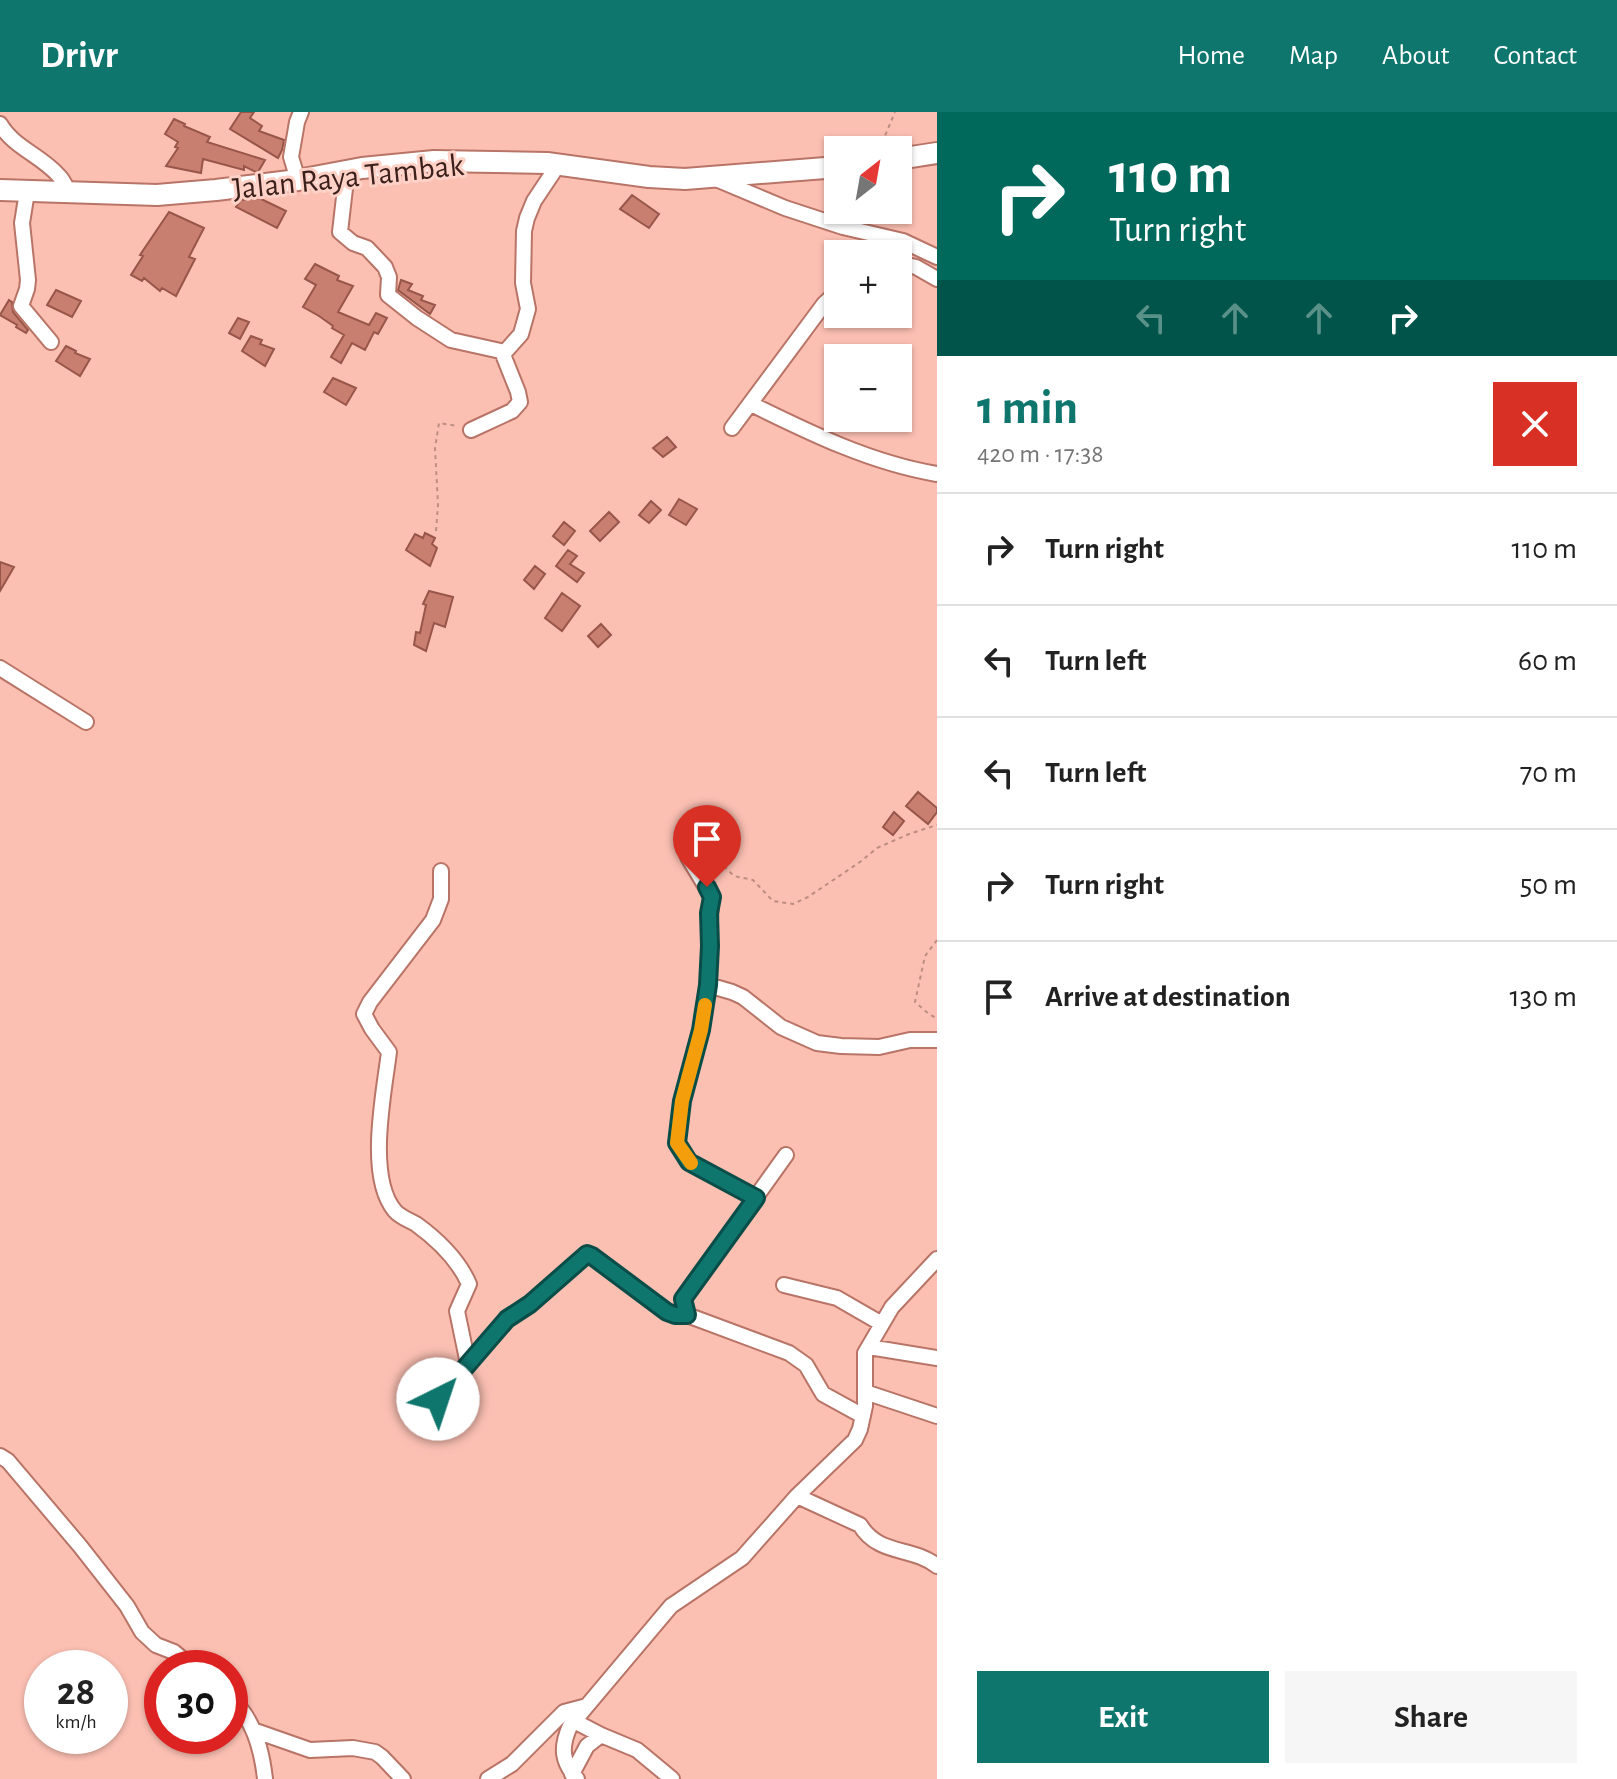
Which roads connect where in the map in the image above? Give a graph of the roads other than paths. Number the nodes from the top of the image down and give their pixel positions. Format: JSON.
{"nodes":[{"id":1,"x":301,"y":112,"type":"edge"},
{"id":2,"x":0,"y":124,"type":"edge"},
{"id":3,"x":937,"y":153,"type":"edge"},
{"id":4,"x":912,"y":157,"type":"edge"},
{"id":5,"x":558,"y":165,"type":"junction"},
{"id":6,"x":824,"y":168,"type":"edge"},
{"id":7,"x":347,"y":171,"type":"junction"},
{"id":8,"x":712,"y":177,"type":"junction"},
{"id":9,"x":298,"y":180,"type":"junction"},
{"id":10,"x":0,"y":190,"type":"edge"},
{"id":11,"x":27,"y":192,"type":"junction"},
{"id":12,"x":69,"y":193,"type":"junction"},
{"id":13,"x":937,"y":257,"type":"edge"},
{"id":14,"x":912,"y":266,"type":"edge"},
{"id":15,"x":937,"y":279,"type":"edge"},
{"id":16,"x":824,"y":304,"type":"edge"},
{"id":17,"x":51,"y":342,"type":"dead end"},
{"id":18,"x":505,"y":352,"type":"junction"},
{"id":19,"x":751,"y":404,"type":"junction"},
{"id":20,"x":732,"y":428,"type":"dead end"},
{"id":21,"x":471,"y":430,"type":"road end"},
{"id":22,"x":937,"y":474,"type":"edge"},
{"id":23,"x":0,"y":668,"type":"edge"},
{"id":24,"x":86,"y":722,"type":"dead end"},
{"id":25,"x":688,"y":857,"type":"road end"},
{"id":26,"x":441,"y":871,"type":"dead end"},
{"id":27,"x":708,"y":985,"type":"junction"},
{"id":28,"x":937,"y":1040,"type":"edge"},
{"id":29,"x":786,"y":1155,"type":"dead end"},
{"id":30,"x":756,"y":1198,"type":"junction"},
{"id":31,"x":937,"y":1259,"type":"edge"},
{"id":32,"x":784,"y":1285,"type":"dead end"},
{"id":33,"x":687,"y":1315,"type":"junction"},
{"id":34,"x":882,"y":1324,"type":"junction"},
{"id":35,"x":869,"y":1347,"type":"junction"},
{"id":36,"x":937,"y":1358,"type":"edge"},
{"id":37,"x":468,"y":1364,"type":"junction"},
{"id":38,"x":865,"y":1392,"type":"junction"},
{"id":39,"x":438,"y":1399,"type":"dead end"},
{"id":40,"x":863,"y":1416,"type":"junction"},
{"id":41,"x":937,"y":1416,"type":"edge"},
{"id":42,"x":0,"y":1456,"type":"edge"},
{"id":43,"x":797,"y":1496,"type":"junction"},
{"id":44,"x":937,"y":1566,"type":"edge"},
{"id":45,"x":169,"y":1650,"type":"edge"},
{"id":46,"x":587,"y":1706,"type":"junction"},
{"id":47,"x":574,"y":1721,"type":"junction"},
{"id":48,"x":248,"y":1722,"type":"edge"},
{"id":49,"x":253,"y":1730,"type":"junction"},
{"id":50,"x":601,"y":1735,"type":"junction"},
{"id":51,"x":575,"y":1776,"type":"edge"},
{"id":52,"x":265,"y":1779,"type":"edge"},
{"id":53,"x":403,"y":1779,"type":"edge"},
{"id":54,"x":488,"y":1779,"type":"edge"},
{"id":55,"x":672,"y":1779,"type":"edge"}],
"edges":[{"from":1,"to":9,"type":"street"},
{"from":2,"to":12,"type":"street"},
{"from":3,"to":4,"type":"street"},
{"from":5,"to":7,"type":"street","name":"Jalan Raya Tambak"},
{"from":5,"to":8,"type":"street","name":"Jalan Raya Tambak"},
{"from":5,"to":18,"type":"street"},
{"from":6,"to":8,"type":"street","name":"Jalan Raya Tambak"},
{"from":7,"to":9,"type":"street","name":"Jalan Raya Tambak"},
{"from":7,"to":18,"type":"street"},
{"from":8,"to":13,"type":"street"},
{"from":9,"to":12,"type":"street","name":"Jalan Raya Tambak"},
{"from":10,"to":11,"type":"street","name":"Jalan Raya Tambak"},
{"from":11,"to":12,"type":"street","name":"Jalan Raya Tambak"},
{"from":11,"to":17,"type":"street"},
{"from":14,"to":15,"type":"street"},
{"from":16,"to":19,"type":"street"},
{"from":18,"to":21,"type":"street"},
{"from":19,"to":20,"type":"street"},
{"from":19,"to":22,"type":"street"},
{"from":23,"to":24,"type":"street"},
{"from":25,"to":27,"type":"street"},
{"from":26,"to":37,"type":"street"},
{"from":27,"to":28,"type":"street"},
{"from":27,"to":30,"type":"street"},
{"from":29,"to":30,"type":"street"},
{"from":30,"to":33,"type":"street"},
{"from":31,"to":34,"type":"street"},
{"from":32,"to":34,"type":"street"},
{"from":33,"to":37,"type":"street"},
{"from":33,"to":40,"type":"street"},
{"from":34,"to":35,"type":"street"},
{"from":35,"to":36,"type":"street"},
{"from":35,"to":38,"type":"street"},
{"from":37,"to":39,"type":"street"},
{"from":38,"to":40,"type":"street"},
{"from":38,"to":41,"type":"street"},
{"from":40,"to":43,"type":"street"},
{"from":42,"to":45,"type":"street"},
{"from":43,"to":44,"type":"street"},
{"from":43,"to":46,"type":"street"},
{"from":46,"to":47,"type":"street"},
{"from":46,"to":54,"type":"street"},
{"from":47,"to":50,"type":"street"},
{"from":47,"to":51,"type":"street"},
{"from":48,"to":49,"type":"street"},
{"from":49,"to":52,"type":"street"},
{"from":49,"to":53,"type":"street"},
{"from":50,"to":51,"type":"street"},
{"from":50,"to":55,"type":"street"}]}
